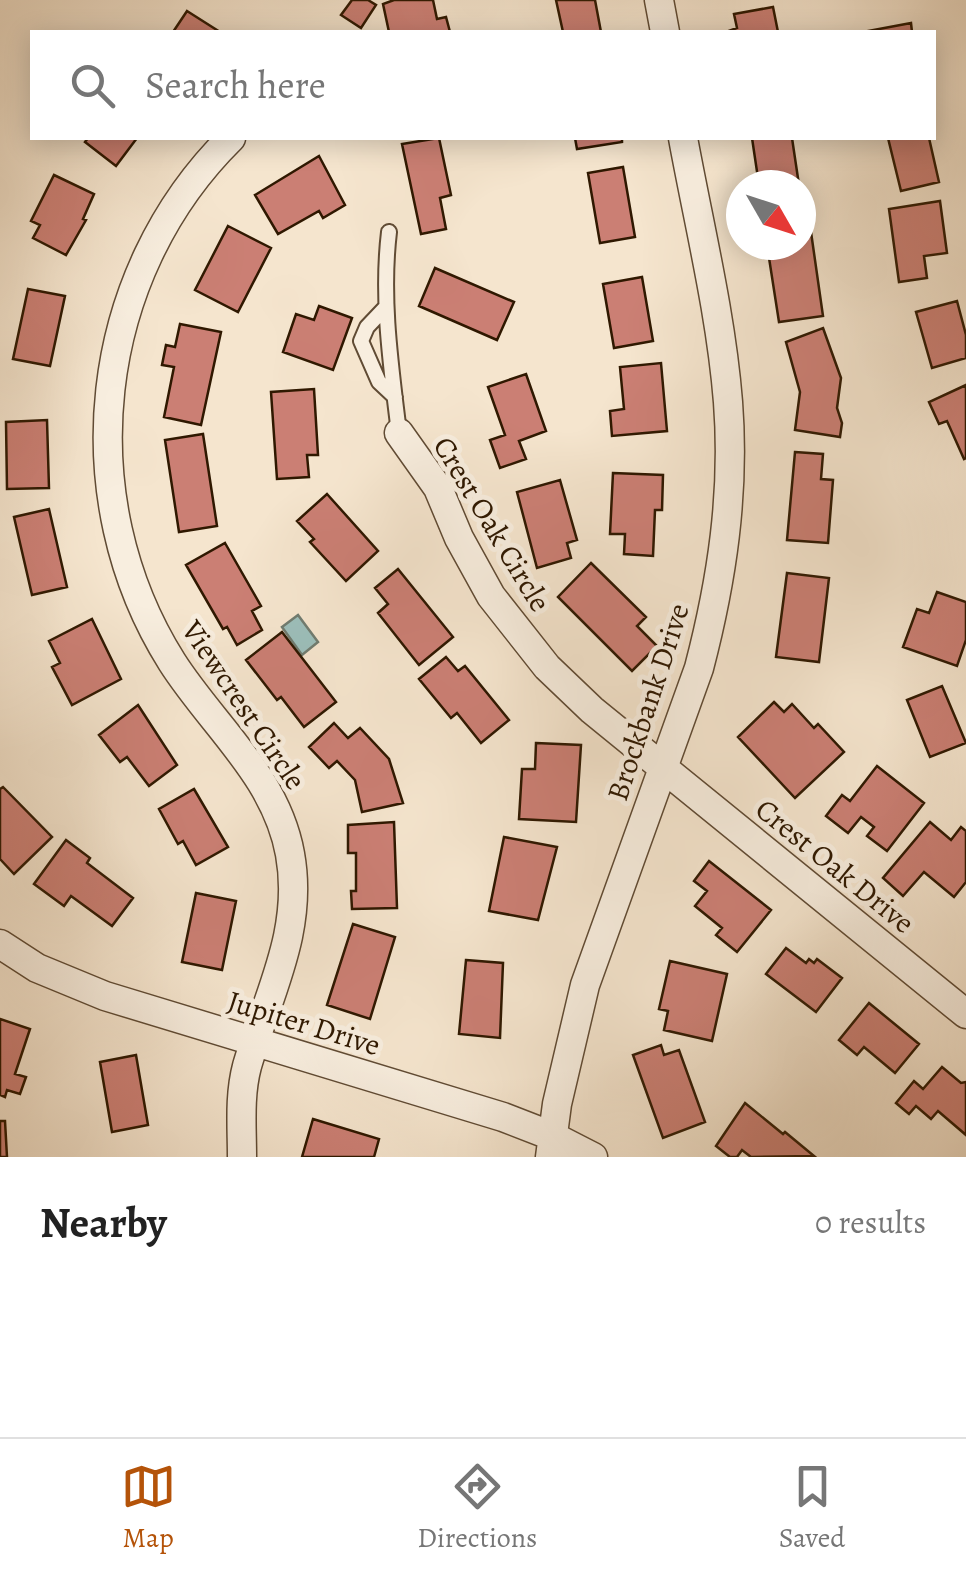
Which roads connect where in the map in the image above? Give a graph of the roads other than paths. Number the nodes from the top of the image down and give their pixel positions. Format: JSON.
{"nodes":[{"id":1,"x":659,"y":0,"type":"edge"},
{"id":2,"x":665,"y":30,"type":"edge"},
{"id":3,"x":228,"y":140,"type":"edge"},
{"id":4,"x":683,"y":140,"type":"edge"},
{"id":5,"x":388,"y":232,"type":"dead end"},
{"id":6,"x":386,"y":308,"type":"junction"},
{"id":7,"x":395,"y":397,"type":"junction"},
{"id":8,"x":399,"y":433,"type":"joint"},
{"id":9,"x":663,"y":768,"type":"junction"},
{"id":10,"x":0,"y":944,"type":"edge"},
{"id":11,"x":966,"y":1014,"type":"edge"},
{"id":12,"x":256,"y":1042,"type":"junction"},
{"id":13,"x":551,"y":1146,"type":"edge"},
{"id":14,"x":242,"y":1157,"type":"edge"},
{"id":15,"x":593,"y":1157,"type":"edge"}],
"edges":[{"from":1,"to":2,"type":"street"},
{"from":3,"to":12,"type":"street","name":"Viewcrest Circle"},
{"from":4,"to":9,"type":"street","name":"Brockbank Drive"},
{"from":5,"to":6,"type":"lane"},
{"from":6,"to":7,"type":"lane"},
{"from":6,"to":7,"type":"lane"},
{"from":7,"to":8,"type":"lane"},
{"from":8,"to":9,"type":"street","name":"Crest Oak Circle"},
{"from":9,"to":11,"type":"street","name":"Crest Oak Drive"},
{"from":9,"to":13,"type":"street","name":"Brockbank Drive"},
{"from":10,"to":12,"type":"street","name":"Jupiter Drive"},
{"from":12,"to":13,"type":"street","name":"Jupiter Drive"},
{"from":12,"to":14,"type":"street","name":"Viewcrest Circle"},
{"from":13,"to":15,"type":"street","name":"Jupiter Drive"}]}
